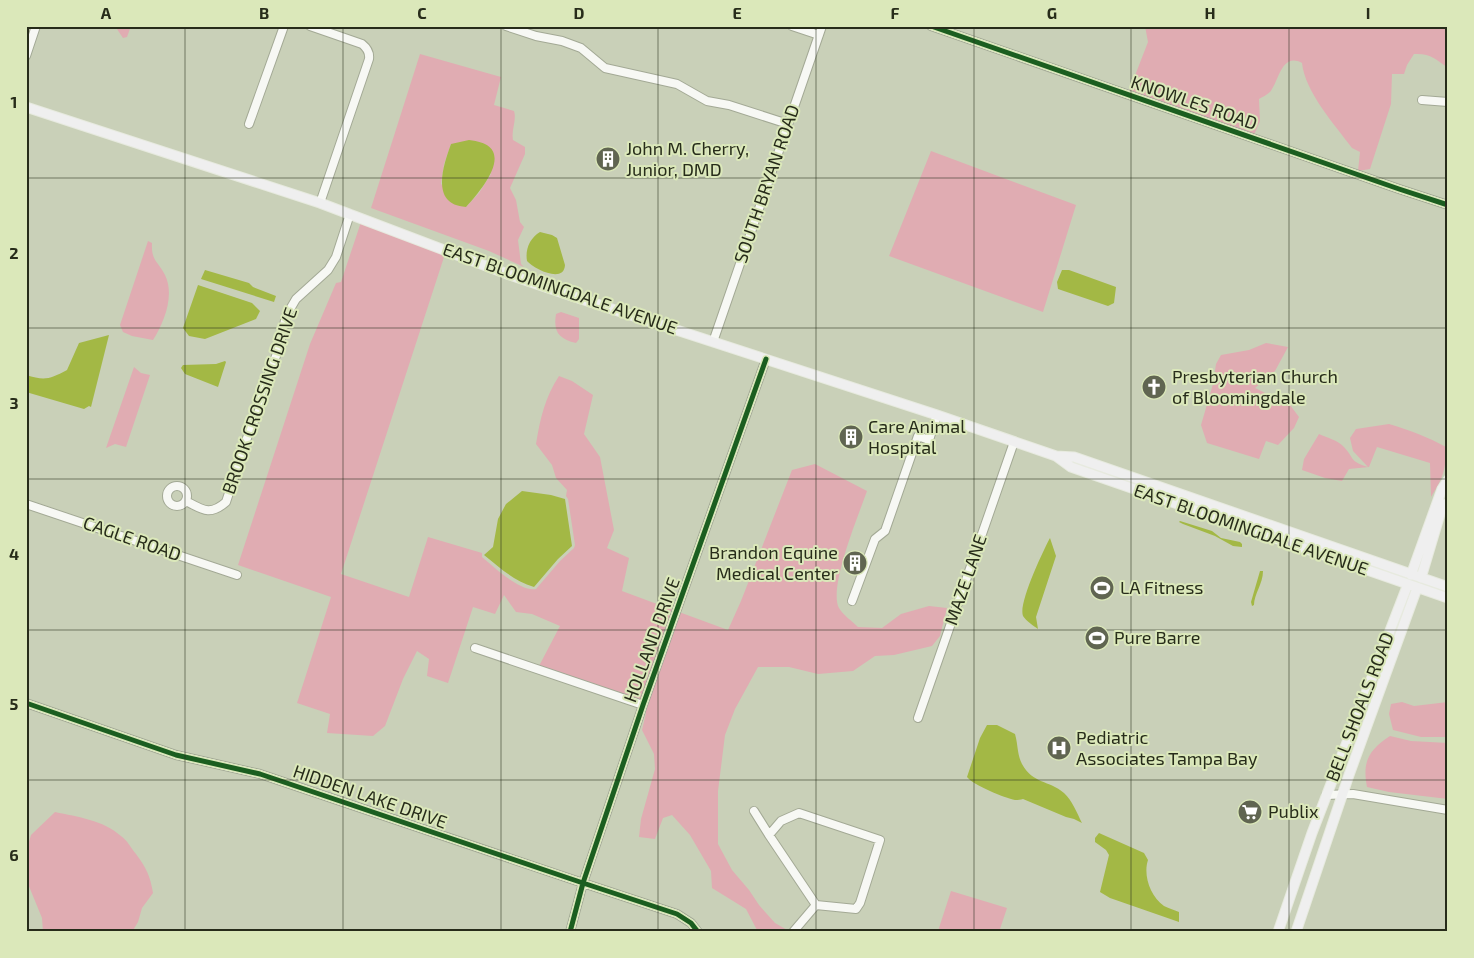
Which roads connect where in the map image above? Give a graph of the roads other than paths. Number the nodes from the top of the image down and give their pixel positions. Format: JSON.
{"nodes":[{"id":1,"x":36,"y":26,"type":"edge"},
{"id":2,"x":284,"y":26,"type":"edge"},
{"id":3,"x":310,"y":26,"type":"edge"},
{"id":4,"x":506,"y":26,"type":"edge"},
{"id":5,"x":792,"y":26,"type":"edge"},
{"id":6,"x":822,"y":26,"type":"edge"},
{"id":7,"x":931,"y":26,"type":"edge"},
{"id":8,"x":819,"y":35,"type":"junction"},
{"id":9,"x":26,"y":56,"type":"edge"},
{"id":10,"x":1422,"y":100,"type":"dead end"},
{"id":11,"x":1448,"y":102,"type":"edge"},
{"id":12,"x":26,"y":107,"type":"edge"},
{"id":13,"x":250,"y":124,"type":"dead end"},
{"id":14,"x":788,"y":124,"type":"junction"},
{"id":15,"x":320,"y":203,"type":"junction"},
{"id":16,"x":1448,"y":204,"type":"edge"},
{"id":17,"x":350,"y":214,"type":"junction"},
{"id":18,"x":713,"y":342,"type":"junction"},
{"id":19,"x":766,"y":359,"type":"junction"},
{"id":20,"x":938,"y":415,"type":"junction"},
{"id":21,"x":1014,"y":442,"type":"junction"},
{"id":22,"x":1056,"y":456,"type":"junction"},
{"id":23,"x":1447,"y":482,"type":"edge"},
{"id":24,"x":186,"y":501,"type":"dead end"},
{"id":25,"x":26,"y":504,"type":"edge"},
{"id":26,"x":237,"y":575,"type":"dead end"},
{"id":27,"x":1411,"y":575,"type":"junction"},
{"id":28,"x":1421,"y":578,"type":"junction"},
{"id":29,"x":1408,"y":584,"type":"junction"},
{"id":30,"x":1448,"y":587,"type":"edge"},
{"id":31,"x":1417,"y":588,"type":"junction"},
{"id":32,"x":1448,"y":598,"type":"edge"},
{"id":33,"x":852,"y":601,"type":"dead end"},
{"id":34,"x":475,"y":648,"type":"dead end"},
{"id":35,"x":26,"y":703,"type":"edge"},
{"id":36,"x":643,"y":705,"type":"junction"},
{"id":37,"x":918,"y":718,"type":"dead end"},
{"id":38,"x":1326,"y":795,"type":"junction"},
{"id":39,"x":1343,"y":795,"type":"junction"},
{"id":40,"x":1448,"y":810,"type":"edge"},
{"id":41,"x":754,"y":811,"type":"dead end"},
{"id":42,"x":769,"y":836,"type":"junction"},
{"id":43,"x":583,"y":883,"type":"junction"},
{"id":44,"x":816,"y":905,"type":"junction"},
{"id":45,"x":570,"y":932,"type":"edge"},
{"id":46,"x":698,"y":932,"type":"edge"},
{"id":47,"x":792,"y":932,"type":"edge"},
{"id":48,"x":1278,"y":932,"type":"edge"},
{"id":49,"x":1296,"y":932,"type":"edge"}],
"edges":[{"from":1,"to":9,"type":"street"},
{"from":2,"to":13,"type":"street"},
{"from":3,"to":15,"type":"street"},
{"from":4,"to":14,"type":"street"},
{"from":5,"to":8,"type":"street"},
{"from":6,"to":8,"type":"street","name":"SOUTH BRYAN ROAD"},
{"from":7,"to":16,"type":"street","name":"KNOWLES ROAD"},
{"from":8,"to":14,"type":"street","name":"SOUTH BRYAN ROAD"},
{"from":10,"to":11,"type":"street"},
{"from":12,"to":15,"type":"main road","name":"EAST BLOOMINGDALE AVENUE"},
{"from":14,"to":18,"type":"street","name":"SOUTH BRYAN ROAD"},
{"from":15,"to":17,"type":"main road","name":"EAST BLOOMINGDALE AVENUE"},
{"from":17,"to":18,"type":"main road","name":"EAST BLOOMINGDALE AVENUE"},
{"from":17,"to":24,"type":"street","name":"BROOK CROSSING DRIVE"},
{"from":18,"to":19,"type":"main road","name":"EAST BLOOMINGDALE AVENUE"},
{"from":19,"to":20,"type":"main road","name":"EAST BLOOMINGDALE AVENUE"},
{"from":19,"to":36,"type":"street","name":"HOLLAND DRIVE"},
{"from":20,"to":21,"type":"main road","name":"EAST BLOOMINGDALE AVENUE"},
{"from":20,"to":33,"type":"street"},
{"from":21,"to":22,"type":"main road","name":"EAST BLOOMINGDALE AVENUE"},
{"from":21,"to":37,"type":"street","name":"MAZE LANE"},
{"from":22,"to":27,"type":"main road","name":"EAST BLOOMINGDALE AVENUE"},
{"from":22,"to":29,"type":"main road","name":"EAST BLOOMINGDALE AVENUE"},
{"from":23,"to":27,"type":"main road","name":"BELL SHOALS ROAD"},
{"from":23,"to":28,"type":"main road","name":"BELL SHOALS ROAD"},
{"from":25,"to":26,"type":"street","name":"CAGLE ROAD"},
{"from":27,"to":28,"type":"main road","name":"EAST BLOOMINGDALE AVENUE"},
{"from":27,"to":29,"type":"street","name":"BELL SHOALS ROAD"},
{"from":28,"to":30,"type":"main road","name":"EAST BLOOMINGDALE AVENUE"},
{"from":28,"to":31,"type":"street","name":"BELL SHOALS ROAD"},
{"from":29,"to":31,"type":"main road","name":"EAST BLOOMINGDALE AVENUE"},
{"from":29,"to":38,"type":"main road","name":"BELL SHOALS ROAD"},
{"from":31,"to":32,"type":"main road","name":"EAST BLOOMINGDALE AVENUE"},
{"from":31,"to":39,"type":"main road","name":"BELL SHOALS ROAD"},
{"from":34,"to":36,"type":"street","name":"HOLLAND DRIVE"},
{"from":35,"to":43,"type":"street","name":"HIDDEN LAKE DRIVE"},
{"from":36,"to":43,"type":"street","name":"HOLLAND DRIVE"},
{"from":38,"to":39,"type":"street"},
{"from":38,"to":48,"type":"main road","name":"BELL SHOALS ROAD"},
{"from":39,"to":40,"type":"street"},
{"from":39,"to":49,"type":"main road","name":"BELL SHOALS ROAD"},
{"from":41,"to":42,"type":"street"},
{"from":42,"to":44,"type":"street"},
{"from":42,"to":44,"type":"street"},
{"from":43,"to":45,"type":"street","name":"HOLLAND DRIVE"},
{"from":43,"to":46,"type":"street","name":"HIDDEN LAKE DRIVE"},
{"from":44,"to":47,"type":"street"}]}
